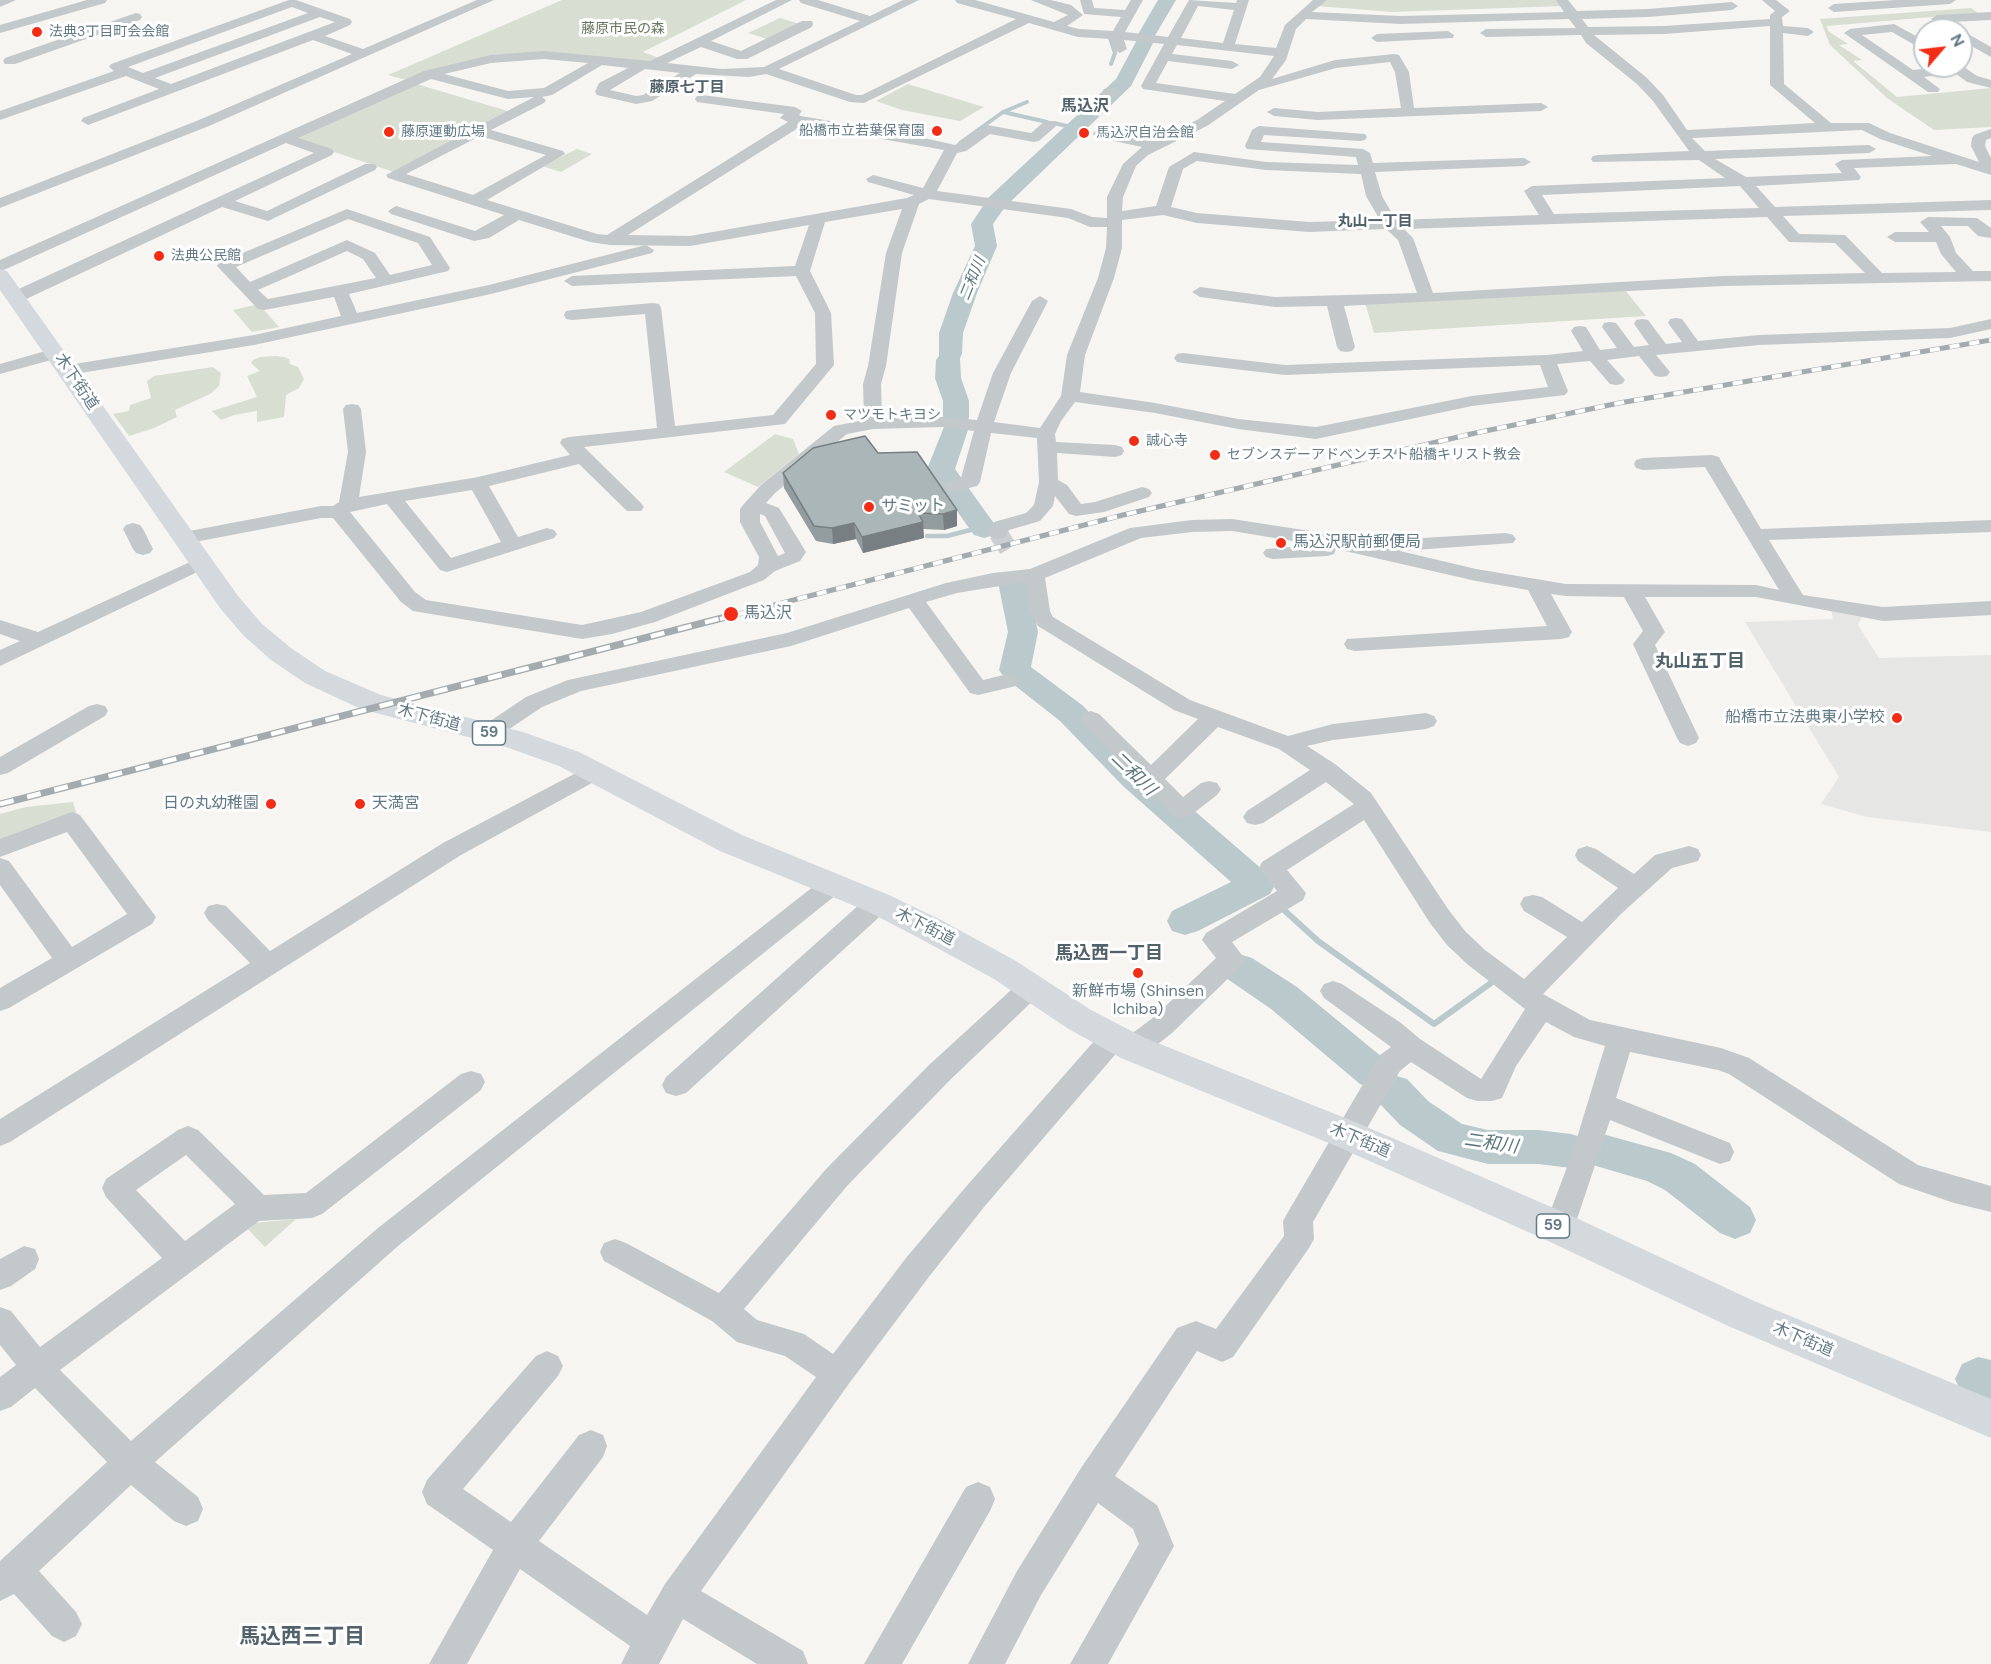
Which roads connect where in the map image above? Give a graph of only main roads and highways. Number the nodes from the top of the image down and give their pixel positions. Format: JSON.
{"nodes":[{"id":1,"x":0,"y":275,"type":"edge"},
{"id":2,"x":1991,"y":1419,"type":"edge"}],
"edges":[{"from":1,"to":2,"type":"main road","name":"木下街道","number":"59"}]}
